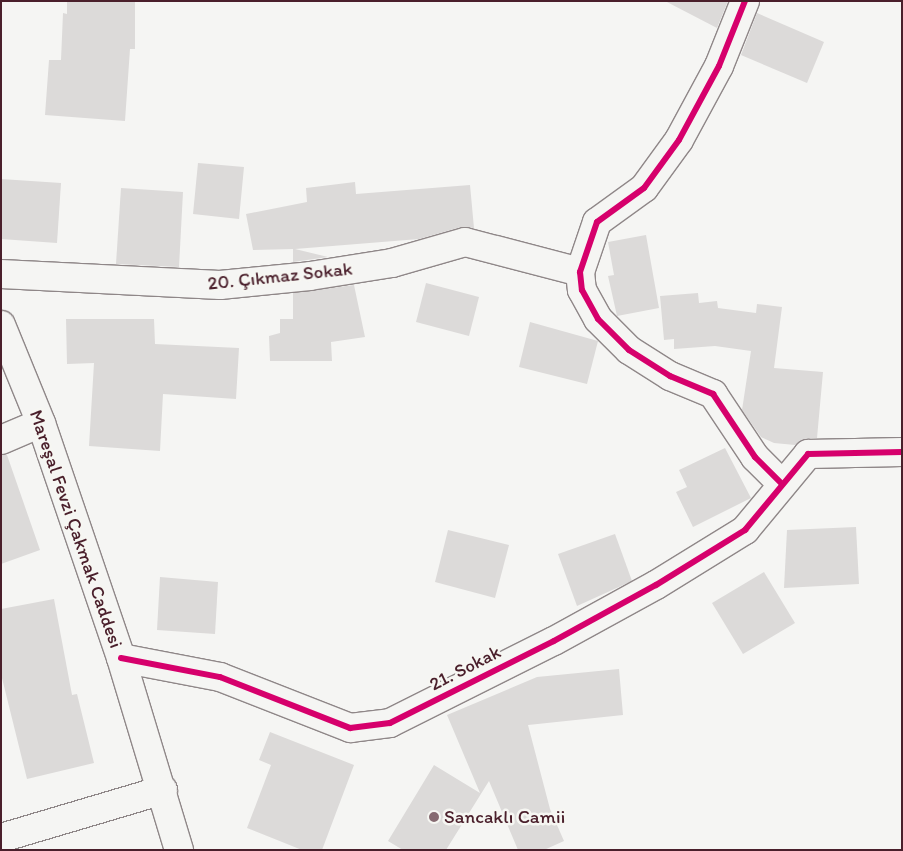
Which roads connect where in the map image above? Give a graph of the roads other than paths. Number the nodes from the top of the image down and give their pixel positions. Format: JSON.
{"nodes":[{"id":1,"x":745,"y":1,"type":"edge"},
{"id":2,"x":580,"y":272,"type":"junction"},
{"id":3,"x":1,"y":274,"type":"edge"},
{"id":4,"x":1,"y":325,"type":"edge"},
{"id":5,"x":41,"y":424,"type":"junction"},
{"id":6,"x":1,"y":440,"type":"edge"},
{"id":7,"x":902,"y":452,"type":"edge"},
{"id":8,"x":781,"y":483,"type":"junction"},
{"id":9,"x":121,"y":658,"type":"junction"},
{"id":10,"x":163,"y":790,"type":"junction"},
{"id":11,"x":1,"y":838,"type":"edge"},
{"id":12,"x":179,"y":850,"type":"edge"}],
"edges":[{"from":1,"to":2,"type":"street"},
{"from":2,"to":3,"type":"street","name":"20. Çıkmaz Sokak"},
{"from":2,"to":8,"type":"street"},
{"from":4,"to":5,"type":"street","name":"Mareşal Fevzi Çakmak Caddesi"},
{"from":5,"to":6,"type":"street"},
{"from":5,"to":9,"type":"street","name":"Mareşal Fevzi Çakmak Caddesi"},
{"from":7,"to":8,"type":"street","name":"21. Sokak"},
{"from":8,"to":9,"type":"street","name":"21. Sokak"},
{"from":9,"to":10,"type":"street","name":"Mareşal Fevzi Çakmak Caddesi"},
{"from":10,"to":11,"type":"street"},
{"from":10,"to":12,"type":"street","name":"Mareşal Fevzi Çakmak Caddesi"}]}
